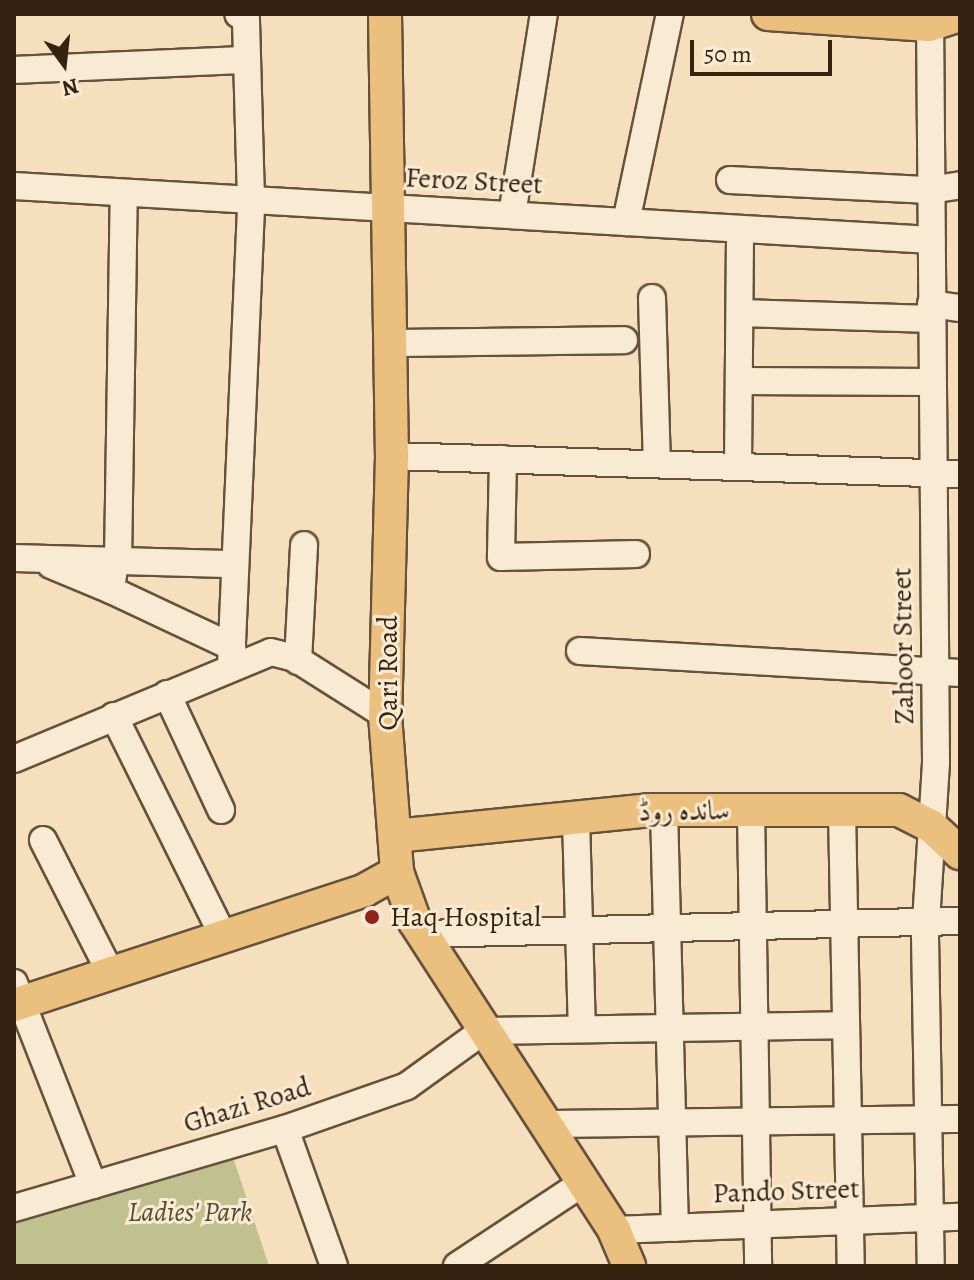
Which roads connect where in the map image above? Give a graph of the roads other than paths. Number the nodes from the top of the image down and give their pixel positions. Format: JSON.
{"nodes":[{"id":1,"x":238,"y":14,"type":"edge"},
{"id":2,"x":385,"y":14,"type":"edge"},
{"id":3,"x":544,"y":14,"type":"edge"},
{"id":4,"x":670,"y":14,"type":"edge"},
{"id":5,"x":768,"y":14,"type":"edge"},
{"id":6,"x":960,"y":15,"type":"edge"},
{"id":7,"x":929,"y":20,"type":"edge"},
{"id":8,"x":247,"y":60,"type":"junction"},
{"id":9,"x":14,"y":70,"type":"edge"},
{"id":10,"x":730,"y":180,"type":"dead end"},
{"id":11,"x":960,"y":185,"type":"edge"},
{"id":12,"x":14,"y":186,"type":"edge"},
{"id":13,"x":930,"y":190,"type":"junction"},
{"id":14,"x":124,"y":193,"type":"junction"},
{"id":15,"x":251,"y":200,"type":"junction"},
{"id":16,"x":389,"y":208,"type":"junction"},
{"id":17,"x":512,"y":215,"type":"junction"},
{"id":18,"x":626,"y":222,"type":"junction"},
{"id":19,"x":740,"y":229,"type":"junction"},
{"id":20,"x":931,"y":240,"type":"junction"},
{"id":21,"x":652,"y":298,"type":"dead end"},
{"id":22,"x":960,"y":308,"type":"edge"},
{"id":23,"x":932,"y":312,"type":"junction"},
{"id":24,"x":740,"y":313,"type":"junction"},
{"id":25,"x":624,"y":340,"type":"dead end"},
{"id":26,"x":391,"y":343,"type":"junction"},
{"id":27,"x":739,"y":381,"type":"junction"},
{"id":28,"x":932,"y":382,"type":"junction"},
{"id":29,"x":392,"y":456,"type":"junction"},
{"id":30,"x":503,"y":459,"type":"junction"},
{"id":31,"x":657,"y":463,"type":"junction"},
{"id":32,"x":738,"y":466,"type":"junction"},
{"id":33,"x":933,"y":471,"type":"junction"},
{"id":34,"x":960,"y":474,"type":"edge"},
{"id":35,"x":304,"y":545,"type":"dead end"},
{"id":36,"x":636,"y":554,"type":"dead end"},
{"id":37,"x":25,"y":558,"type":"edge"},
{"id":38,"x":117,"y":561,"type":"junction"},
{"id":39,"x":235,"y":564,"type":"junction"},
{"id":40,"x":111,"y":590,"type":"junction"},
{"id":41,"x":580,"y":651,"type":"dead end"},
{"id":42,"x":231,"y":656,"type":"junction"},
{"id":43,"x":298,"y":661,"type":"junction"},
{"id":44,"x":948,"y":671,"type":"edge"},
{"id":45,"x":167,"y":694,"type":"junction"},
{"id":46,"x":385,"y":715,"type":"junction"},
{"id":47,"x":114,"y":716,"type":"junction"},
{"id":48,"x":14,"y":759,"type":"edge"},
{"id":49,"x":221,"y":810,"type":"dead end"},
{"id":50,"x":664,"y":810,"type":"junction"},
{"id":51,"x":751,"y":810,"type":"junction"},
{"id":52,"x":842,"y":810,"type":"junction"},
{"id":53,"x":576,"y":818,"type":"junction"},
{"id":54,"x":931,"y":826,"type":"junction"},
{"id":55,"x":395,"y":836,"type":"junction"},
{"id":56,"x":43,"y":840,"type":"dead end"},
{"id":57,"x":960,"y":853,"type":"edge"},
{"id":58,"x":397,"y":872,"type":"junction"},
{"id":59,"x":926,"y":919,"type":"junction"},
{"id":60,"x":840,"y":921,"type":"junction"},
{"id":61,"x":960,"y":921,"type":"edge"},
{"id":62,"x":753,"y":923,"type":"junction"},
{"id":63,"x":667,"y":926,"type":"junction"},
{"id":64,"x":579,"y":929,"type":"junction"},
{"id":65,"x":422,"y":934,"type":"junction"},
{"id":66,"x":223,"y":936,"type":"junction"},
{"id":67,"x":110,"y":972,"type":"junction"},
{"id":68,"x":17,"y":997,"type":"edge"},
{"id":69,"x":845,"y":1025,"type":"junction"},
{"id":70,"x":755,"y":1026,"type":"junction"},
{"id":71,"x":670,"y":1028,"type":"junction"},
{"id":72,"x":582,"y":1029,"type":"junction"},
{"id":73,"x":483,"y":1031,"type":"junction"},
{"id":74,"x":929,"y":1119,"type":"junction"},
{"id":75,"x":960,"y":1119,"type":"edge"},
{"id":76,"x":849,"y":1120,"type":"junction"},
{"id":77,"x":757,"y":1121,"type":"junction"},
{"id":78,"x":672,"y":1122,"type":"junction"},
{"id":79,"x":544,"y":1124,"type":"junction"},
{"id":80,"x":285,"y":1129,"type":"junction"},
{"id":81,"x":583,"y":1183,"type":"junction"},
{"id":82,"x":93,"y":1185,"type":"junction"},
{"id":83,"x":14,"y":1208,"type":"edge"},
{"id":84,"x":960,"y":1217,"type":"edge"},
{"id":85,"x":932,"y":1218,"type":"junction"},
{"id":86,"x":851,"y":1221,"type":"junction"},
{"id":87,"x":759,"y":1224,"type":"junction"},
{"id":88,"x":675,"y":1228,"type":"junction"},
{"id":89,"x":614,"y":1230,"type":"junction"},
{"id":90,"x":334,"y":1266,"type":"edge"},
{"id":91,"x":457,"y":1266,"type":"edge"},
{"id":92,"x":629,"y":1266,"type":"edge"},
{"id":93,"x":758,"y":1266,"type":"edge"},
{"id":94,"x":851,"y":1266,"type":"edge"},
{"id":95,"x":931,"y":1266,"type":"edge"}],
"edges":[{"from":1,"to":8,"type":"street"},
{"from":2,"to":16,"type":"main road","name":"Qari Road"},
{"from":3,"to":17,"type":"street"},
{"from":4,"to":18,"type":"street"},
{"from":5,"to":7,"type":"main road"},
{"from":6,"to":7,"type":"main road"},
{"from":7,"to":13,"type":"street","name":"Zahoor Street"},
{"from":8,"to":9,"type":"street"},
{"from":8,"to":15,"type":"street"},
{"from":10,"to":13,"type":"street"},
{"from":11,"to":13,"type":"street"},
{"from":12,"to":14,"type":"street","name":"Feroz Street"},
{"from":13,"to":20,"type":"street","name":"Zahoor Street"},
{"from":14,"to":15,"type":"street","name":"Feroz Street"},
{"from":14,"to":38,"type":"street"},
{"from":15,"to":16,"type":"street","name":"Feroz Street"},
{"from":15,"to":39,"type":"street"},
{"from":16,"to":17,"type":"street","name":"Feroz Street"},
{"from":16,"to":26,"type":"main road","name":"Qari Road"},
{"from":17,"to":18,"type":"street","name":"Feroz Street"},
{"from":18,"to":19,"type":"street","name":"Feroz Street"},
{"from":19,"to":20,"type":"street","name":"Feroz Street"},
{"from":19,"to":24,"type":"street"},
{"from":20,"to":23,"type":"street","name":"Zahoor Street"},
{"from":21,"to":31,"type":"street"},
{"from":22,"to":23,"type":"street"},
{"from":23,"to":24,"type":"street"},
{"from":23,"to":28,"type":"street","name":"Zahoor Street"},
{"from":24,"to":27,"type":"street"},
{"from":25,"to":26,"type":"street"},
{"from":26,"to":29,"type":"main road","name":"Qari Road"},
{"from":27,"to":28,"type":"street"},
{"from":27,"to":32,"type":"street"},
{"from":28,"to":33,"type":"street","name":"Zahoor Street"},
{"from":29,"to":30,"type":"street"},
{"from":29,"to":46,"type":"main road","name":"Qari Road"},
{"from":30,"to":31,"type":"street"},
{"from":30,"to":36,"type":"street"},
{"from":31,"to":32,"type":"street"},
{"from":32,"to":33,"type":"street"},
{"from":33,"to":34,"type":"street"},
{"from":33,"to":44,"type":"street","name":"Zahoor Street"},
{"from":35,"to":43,"type":"street"},
{"from":37,"to":38,"type":"street"},
{"from":37,"to":40,"type":"street"},
{"from":38,"to":39,"type":"street"},
{"from":38,"to":40,"type":"street"},
{"from":39,"to":42,"type":"street"},
{"from":40,"to":42,"type":"street"},
{"from":41,"to":44,"type":"street"},
{"from":42,"to":43,"type":"street"},
{"from":42,"to":45,"type":"street"},
{"from":43,"to":46,"type":"street"},
{"from":44,"to":54,"type":"street","name":"Zahoor Street"},
{"from":45,"to":47,"type":"street"},
{"from":45,"to":49,"type":"street"},
{"from":46,"to":55,"type":"main road","name":"Qari Road"},
{"from":47,"to":48,"type":"street"},
{"from":47,"to":66,"type":"street"},
{"from":50,"to":51,"type":"main road","name":"ساندہ روڈ"},
{"from":50,"to":53,"type":"main road","name":"ساندہ روڈ"},
{"from":50,"to":63,"type":"street"},
{"from":51,"to":52,"type":"main road","name":"ساندہ روڈ"},
{"from":51,"to":62,"type":"street"},
{"from":52,"to":54,"type":"main road","name":"ساندہ روڈ"},
{"from":52,"to":60,"type":"street"},
{"from":53,"to":55,"type":"main road","name":"ساندہ روڈ"},
{"from":53,"to":64,"type":"street"},
{"from":54,"to":57,"type":"main road","name":"ساندہ روڈ"},
{"from":54,"to":59,"type":"street","name":"Zahoor Street"},
{"from":55,"to":58,"type":"main road","name":"Qari Road"},
{"from":56,"to":67,"type":"street"},
{"from":58,"to":65,"type":"main road","name":"Qari Road"},
{"from":58,"to":66,"type":"main road"},
{"from":59,"to":60,"type":"street"},
{"from":59,"to":61,"type":"street"},
{"from":59,"to":74,"type":"street","name":"Zahoor Street"},
{"from":60,"to":62,"type":"street"},
{"from":60,"to":69,"type":"street"},
{"from":62,"to":63,"type":"street"},
{"from":62,"to":70,"type":"street"},
{"from":63,"to":64,"type":"street"},
{"from":63,"to":71,"type":"street"},
{"from":64,"to":65,"type":"street"},
{"from":64,"to":72,"type":"street"},
{"from":65,"to":73,"type":"main road","name":"Qari Road"},
{"from":66,"to":67,"type":"main road"},
{"from":67,"to":68,"type":"main road"},
{"from":68,"to":82,"type":"street"},
{"from":69,"to":70,"type":"street"},
{"from":69,"to":76,"type":"street"},
{"from":70,"to":71,"type":"street"},
{"from":70,"to":77,"type":"street"},
{"from":71,"to":72,"type":"street"},
{"from":71,"to":78,"type":"street"},
{"from":72,"to":73,"type":"street"},
{"from":73,"to":79,"type":"main road","name":"Qari Road"},
{"from":73,"to":80,"type":"street","name":"Ghazi Road"},
{"from":74,"to":75,"type":"street"},
{"from":74,"to":76,"type":"street"},
{"from":74,"to":85,"type":"street","name":"Zahoor Street"},
{"from":76,"to":77,"type":"street"},
{"from":76,"to":86,"type":"street"},
{"from":77,"to":78,"type":"street"},
{"from":77,"to":87,"type":"street"},
{"from":78,"to":79,"type":"street"},
{"from":78,"to":88,"type":"street"},
{"from":79,"to":81,"type":"main road","name":"Qari Road"},
{"from":80,"to":82,"type":"street","name":"Ghazi Road"},
{"from":80,"to":90,"type":"street"},
{"from":81,"to":89,"type":"main road","name":"Qari Road"},
{"from":81,"to":91,"type":"street"},
{"from":82,"to":83,"type":"street","name":"Ghazi Road"},
{"from":84,"to":85,"type":"street","name":"Pando Street"},
{"from":85,"to":86,"type":"street","name":"Pando Street"},
{"from":85,"to":95,"type":"street","name":"Zahoor Street"},
{"from":86,"to":87,"type":"street","name":"Pando Street"},
{"from":86,"to":94,"type":"street"},
{"from":87,"to":88,"type":"street","name":"Pando Street"},
{"from":87,"to":93,"type":"street"},
{"from":88,"to":89,"type":"street","name":"Pando Street"},
{"from":89,"to":92,"type":"main road","name":"Qari Road"}]}
